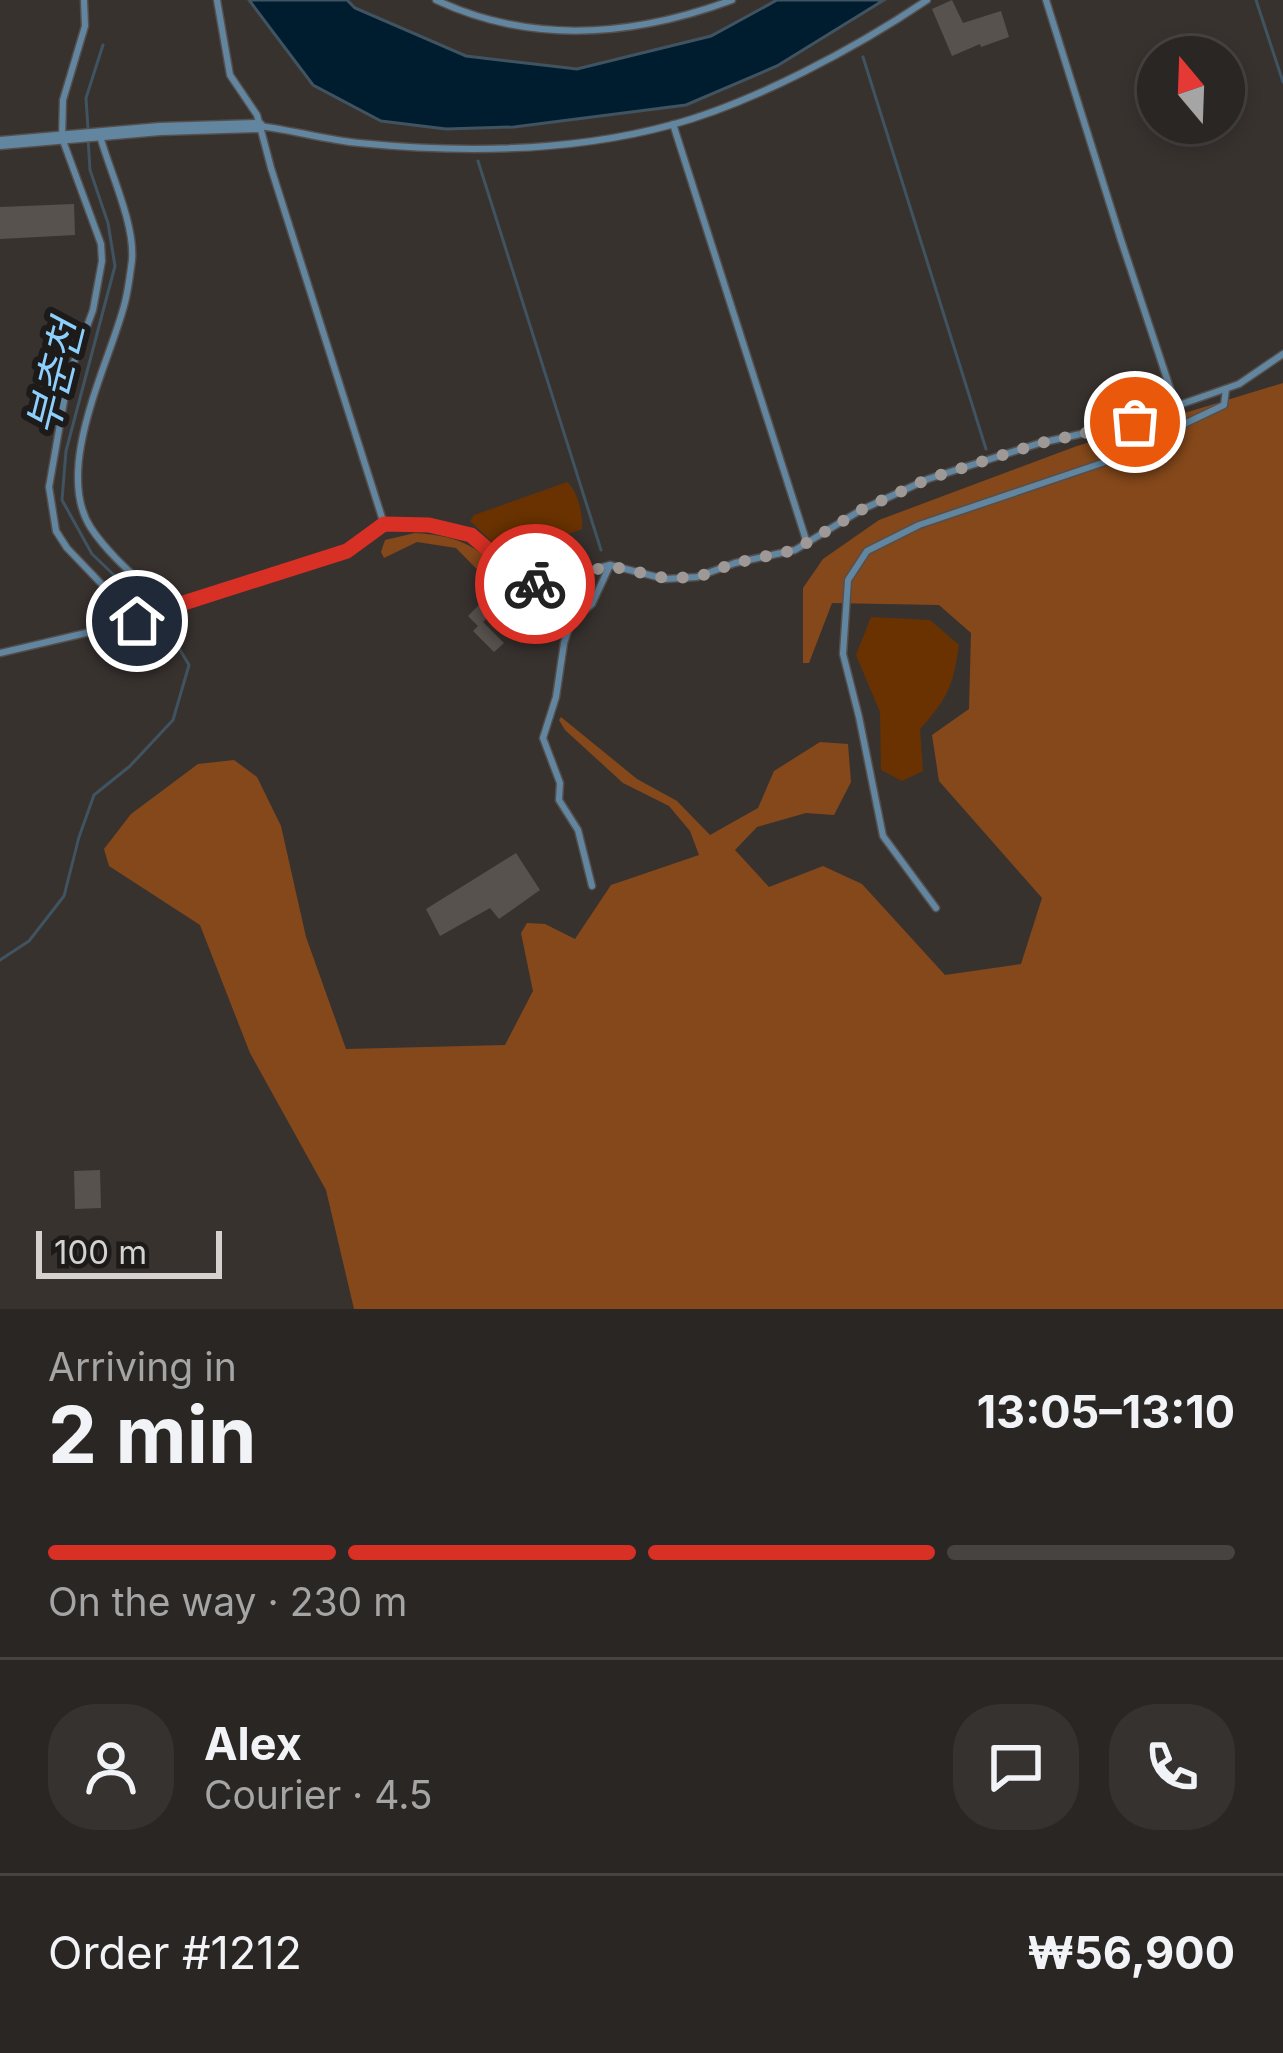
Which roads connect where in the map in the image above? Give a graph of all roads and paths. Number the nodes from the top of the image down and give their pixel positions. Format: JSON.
{"nodes":[{"id":1,"x":84,"y":0,"type":"edge"},
{"id":2,"x":217,"y":0,"type":"edge"},
{"id":3,"x":436,"y":0,"type":"edge"},
{"id":4,"x":732,"y":0,"type":"edge"},
{"id":5,"x":927,"y":0,"type":"edge"},
{"id":6,"x":1046,"y":0,"type":"edge"},
{"id":7,"x":673,"y":124,"type":"junction"},
{"id":8,"x":260,"y":126,"type":"junction"},
{"id":9,"x":99,"y":134,"type":"junction"},
{"id":10,"x":62,"y":138,"type":"junction"},
{"id":11,"x":0,"y":143,"type":"edge"},
{"id":12,"x":1283,"y":354,"type":"edge"},
{"id":13,"x":1226,"y":389,"type":"junction"},
{"id":14,"x":1176,"y":406,"type":"junction"},
{"id":15,"x":384,"y":524,"type":"junction"},
{"id":16,"x":807,"y":543,"type":"junction"},
{"id":17,"x":610,"y":566,"type":"junction"},
{"id":18,"x":168,"y":608,"type":"junction"},
{"id":19,"x":137,"y":621,"type":"junction"},
{"id":20,"x":0,"y":653,"type":"edge"},
{"id":21,"x":592,"y":886,"type":"dead end"},
{"id":22,"x":936,"y":908,"type":"dead end"}],
"edges":[{"from":1,"to":10,"type":"lane"},
{"from":2,"to":8,"type":"lane"},
{"from":3,"to":4,"type":"lane"},
{"from":5,"to":7,"type":"lane"},
{"from":6,"to":14,"type":"lane"},
{"from":7,"to":8,"type":"lane"},
{"from":7,"to":16,"type":"lane"},
{"from":8,"to":9,"type":"street"},
{"from":8,"to":15,"type":"lane"},
{"from":9,"to":10,"type":"street"},
{"from":9,"to":18,"type":"lane"},
{"from":10,"to":11,"type":"street"},
{"from":10,"to":19,"type":"lane"},
{"from":12,"to":13,"type":"lane"},
{"from":13,"to":14,"type":"lane"},
{"from":13,"to":22,"type":"lane"},
{"from":14,"to":16,"type":"lane"},
{"from":15,"to":17,"type":"lane"},
{"from":15,"to":18,"type":"lane"},
{"from":16,"to":17,"type":"lane"},
{"from":17,"to":21,"type":"lane"},
{"from":18,"to":19,"type":"lane"},
{"from":19,"to":20,"type":"lane"}]}
